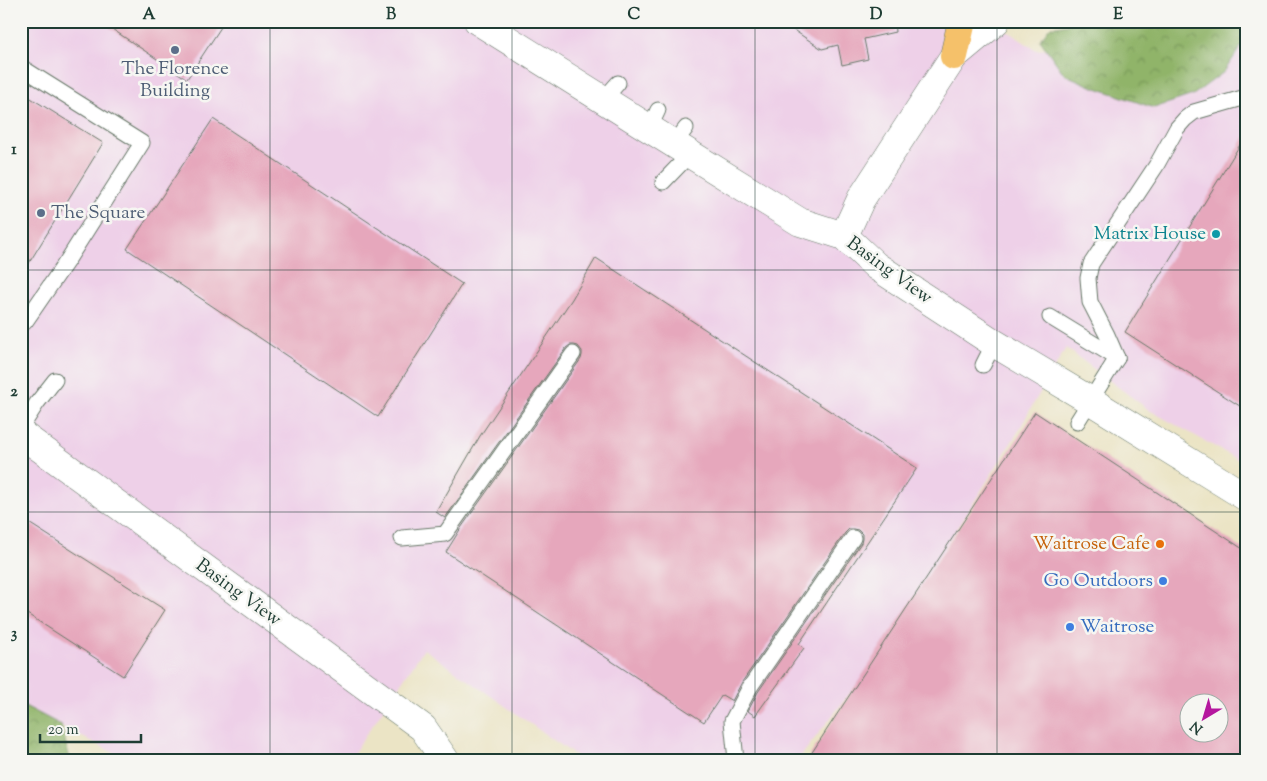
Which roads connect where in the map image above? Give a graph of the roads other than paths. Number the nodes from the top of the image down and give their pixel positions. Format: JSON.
{"nodes":[{"id":1,"x":478,"y":21,"type":"edge"},
{"id":2,"x":962,"y":21,"type":"edge"},
{"id":3,"x":996,"y":21,"type":"edge"},
{"id":4,"x":954,"y":56,"type":"junction"},
{"id":5,"x":21,"y":67,"type":"edge"},
{"id":6,"x":1246,"y":97,"type":"edge"},
{"id":7,"x":672,"y":133,"type":"junction"},
{"id":8,"x":662,"y":182,"type":"dead end"},
{"id":9,"x":844,"y":236,"type":"junction"},
{"id":10,"x":1050,"y":317,"type":"dead end"},
{"id":11,"x":21,"y":319,"type":"edge"},
{"id":12,"x":573,"y":354,"type":"dead end"},
{"id":13,"x":1117,"y":358,"type":"junction"},
{"id":14,"x":55,"y":380,"type":"dead end"},
{"id":15,"x":1084,"y":411,"type":"junction"},
{"id":16,"x":21,"y":428,"type":"edge"},
{"id":17,"x":21,"y":434,"type":"edge"},
{"id":18,"x":1246,"y":498,"type":"edge"},
{"id":19,"x":402,"y":538,"type":"dead end"},
{"id":20,"x":853,"y":538,"type":"dead end"},
{"id":21,"x":445,"y":760,"type":"edge"},
{"id":22,"x":736,"y":760,"type":"edge"}],
"edges":[{"from":1,"to":7,"type":"street","name":"Basing View"},
{"from":2,"to":4,"type":"main road"},
{"from":3,"to":4,"type":"street"},
{"from":4,"to":9,"type":"street"},
{"from":5,"to":11,"type":"lane"},
{"from":6,"to":13,"type":"lane"},
{"from":7,"to":8,"type":"lane"},
{"from":7,"to":9,"type":"street","name":"Basing View"},
{"from":9,"to":15,"type":"street","name":"Basing View"},
{"from":10,"to":13,"type":"lane"},
{"from":12,"to":19,"type":"lane"},
{"from":13,"to":15,"type":"lane"},
{"from":14,"to":16,"type":"lane"},
{"from":15,"to":18,"type":"street","name":"Basing View"},
{"from":17,"to":21,"type":"street","name":"Basing View"},
{"from":20,"to":22,"type":"lane"}]}
